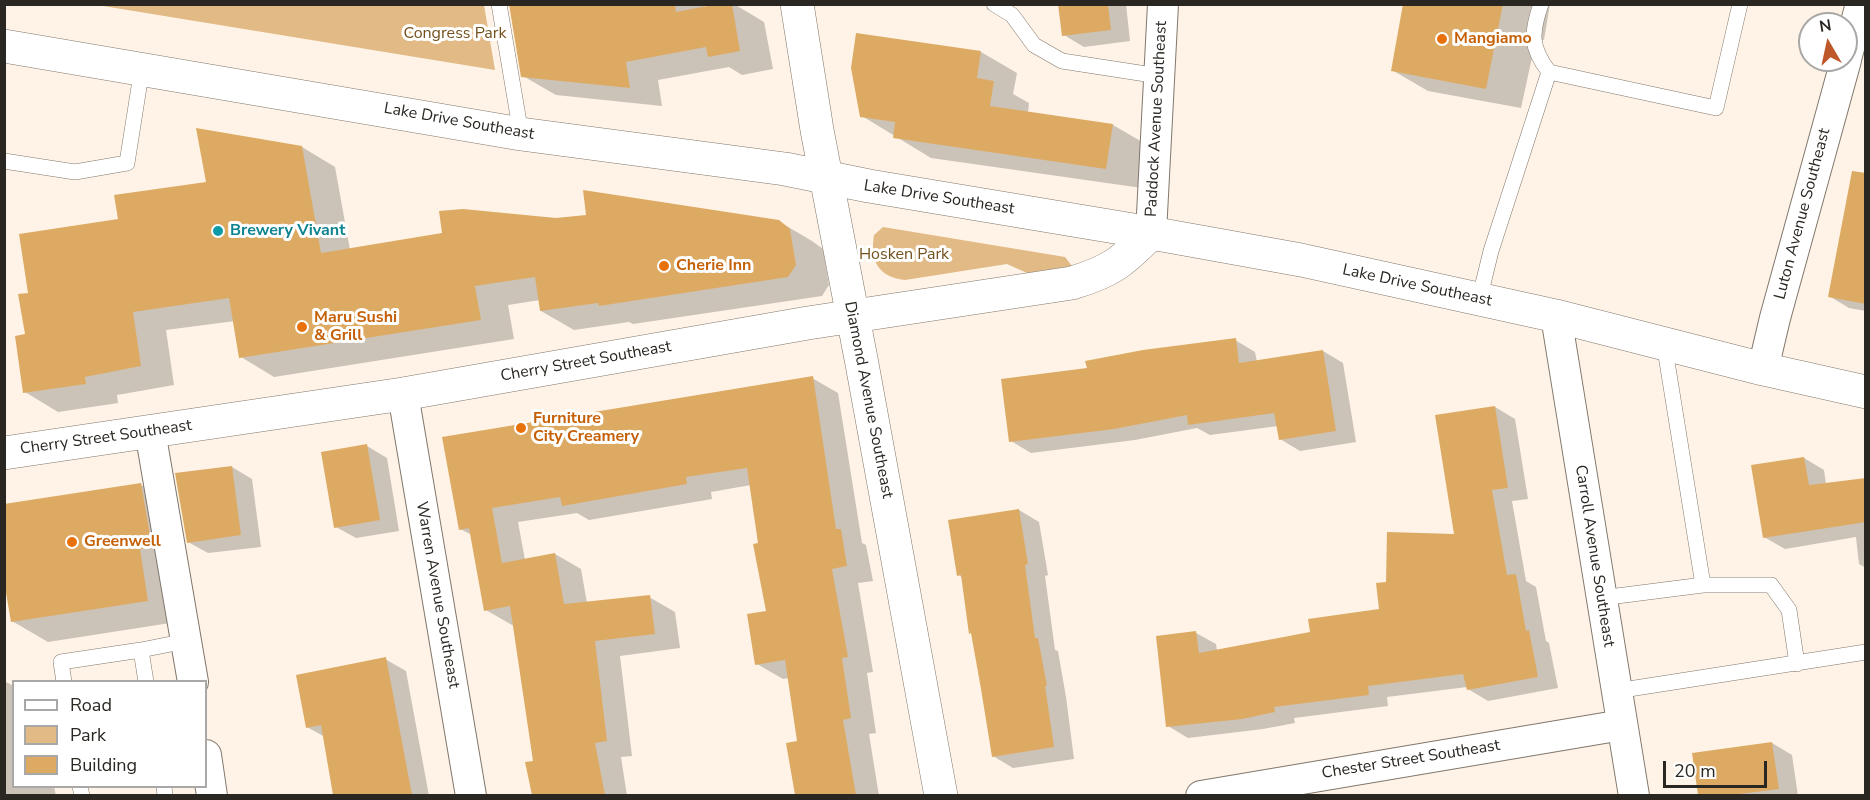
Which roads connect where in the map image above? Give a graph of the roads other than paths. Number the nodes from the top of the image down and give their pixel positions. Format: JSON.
{"nodes":[{"id":1,"x":500,"y":4,"type":"edge"},
{"id":2,"x":797,"y":4,"type":"edge"},
{"id":3,"x":994,"y":4,"type":"edge"},
{"id":4,"x":1163,"y":4,"type":"edge"},
{"id":5,"x":1541,"y":4,"type":"edge"},
{"id":6,"x":1740,"y":4,"type":"edge"},
{"id":7,"x":4,"y":46,"type":"edge"},
{"id":8,"x":142,"y":68,"type":"junction"},
{"id":9,"x":1549,"y":72,"type":"junction"},
{"id":10,"x":1843,"y":72,"type":"edge"},
{"id":11,"x":1159,"y":76,"type":"junction"},
{"id":12,"x":521,"y":134,"type":"junction"},
{"id":13,"x":4,"y":161,"type":"edge"},
{"id":14,"x":826,"y":178,"type":"junction"},
{"id":15,"x":1151,"y":233,"type":"junction"},
{"id":16,"x":1479,"y":300,"type":"junction"},
{"id":17,"x":853,"y":316,"type":"junction"},
{"id":18,"x":1556,"y":316,"type":"junction"},
{"id":19,"x":1664,"y":344,"type":"junction"},
{"id":20,"x":1763,"y":369,"type":"junction"},
{"id":21,"x":1866,"y":392,"type":"edge"},
{"id":22,"x":403,"y":394,"type":"junction"},
{"id":23,"x":150,"y":431,"type":"junction"},
{"id":24,"x":4,"y":453,"type":"edge"},
{"id":25,"x":1703,"y":585,"type":"junction"},
{"id":26,"x":1601,"y":598,"type":"junction"},
{"id":27,"x":186,"y":641,"type":"junction"},
{"id":28,"x":141,"y":650,"type":"junction"},
{"id":29,"x":1866,"y":652,"type":"edge"},
{"id":30,"x":1797,"y":664,"type":"junction"},
{"id":31,"x":64,"y":680,"type":"edge"},
{"id":32,"x":146,"y":680,"type":"edge"},
{"id":33,"x":193,"y":680,"type":"edge"},
{"id":34,"x":1616,"y":691,"type":"junction"},
{"id":35,"x":1622,"y":725,"type":"junction"},
{"id":36,"x":207,"y":762,"type":"edge"},
{"id":37,"x":212,"y":795,"type":"edge"},
{"id":38,"x":471,"y":795,"type":"edge"},
{"id":39,"x":941,"y":795,"type":"edge"},
{"id":40,"x":1201,"y":795,"type":"edge"},
{"id":41,"x":1634,"y":795,"type":"edge"}],
"edges":[{"from":1,"to":12,"type":"lane"},
{"from":2,"to":14,"type":"street","name":"Diamond Avenue Southeast"},
{"from":3,"to":11,"type":"lane"},
{"from":4,"to":11,"type":"street","name":"Paddock Avenue Southeast"},
{"from":5,"to":9,"type":"lane"},
{"from":6,"to":9,"type":"lane"},
{"from":7,"to":8,"type":"street","name":"Lake Drive Southeast"},
{"from":8,"to":12,"type":"street","name":"Lake Drive Southeast"},
{"from":8,"to":13,"type":"lane"},
{"from":9,"to":16,"type":"lane"},
{"from":10,"to":20,"type":"street","name":"Luton Avenue Southeast"},
{"from":11,"to":15,"type":"street","name":"Paddock Avenue Southeast"},
{"from":12,"to":14,"type":"street","name":"Lake Drive Southeast"},
{"from":14,"to":15,"type":"street","name":"Lake Drive Southeast"},
{"from":14,"to":17,"type":"street","name":"Diamond Avenue Southeast"},
{"from":15,"to":16,"type":"street","name":"Lake Drive Southeast"},
{"from":15,"to":17,"type":"street","name":"Cherry Street Southeast"},
{"from":16,"to":18,"type":"street","name":"Lake Drive Southeast"},
{"from":17,"to":22,"type":"street","name":"Cherry Street Southeast"},
{"from":17,"to":39,"type":"street","name":"Diamond Avenue Southeast"},
{"from":18,"to":19,"type":"street","name":"Lake Drive Southeast"},
{"from":18,"to":26,"type":"street","name":"Carroll Avenue Southeast"},
{"from":19,"to":20,"type":"street","name":"Lake Drive Southeast"},
{"from":19,"to":25,"type":"lane"},
{"from":20,"to":21,"type":"street","name":"Lake Drive Southeast"},
{"from":22,"to":23,"type":"street","name":"Cherry Street Southeast"},
{"from":22,"to":38,"type":"street","name":"Warren Avenue Southeast"},
{"from":23,"to":24,"type":"street","name":"Cherry Street Southeast"},
{"from":23,"to":27,"type":"street"},
{"from":25,"to":26,"type":"lane"},
{"from":25,"to":30,"type":"lane"},
{"from":26,"to":34,"type":"street","name":"Carroll Avenue Southeast"},
{"from":27,"to":28,"type":"lane"},
{"from":27,"to":33,"type":"street"},
{"from":28,"to":31,"type":"lane"},
{"from":28,"to":32,"type":"lane"},
{"from":29,"to":30,"type":"lane"},
{"from":30,"to":34,"type":"lane"},
{"from":34,"to":35,"type":"street","name":"Carroll Avenue Southeast"},
{"from":35,"to":40,"type":"street","name":"Chester Street Southeast"},
{"from":35,"to":41,"type":"street","name":"Carroll Avenue Southeast"},
{"from":36,"to":37,"type":"street"}]}
